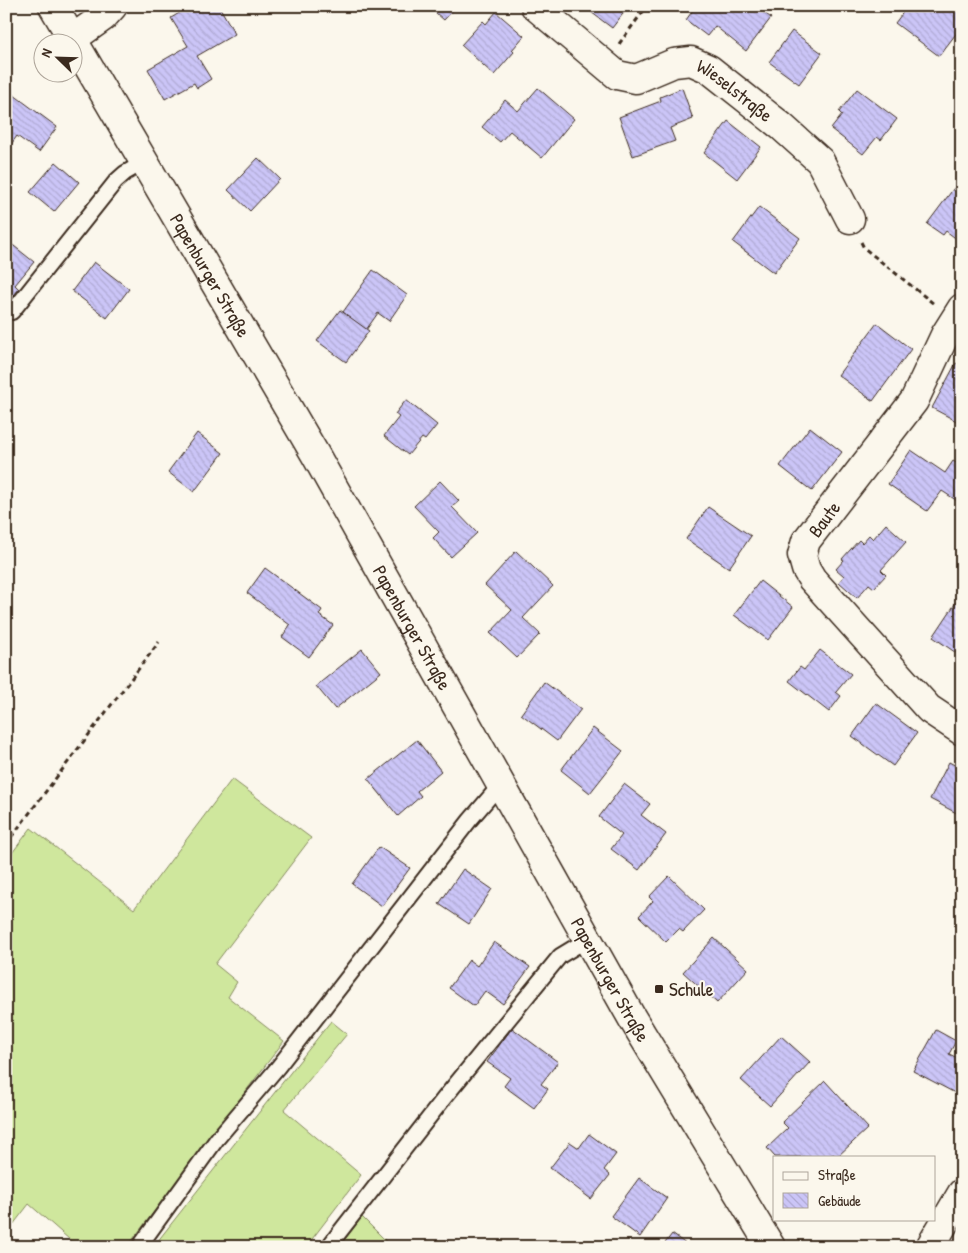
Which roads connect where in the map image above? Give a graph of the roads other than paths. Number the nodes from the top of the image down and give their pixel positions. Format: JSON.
{"nodes":[{"id":1,"x":53,"y":6,"type":"edge"},
{"id":2,"x":113,"y":6,"type":"edge"},
{"id":3,"x":535,"y":6,"type":"edge"},
{"id":4,"x":68,"y":32,"type":"edge"},
{"id":5,"x":82,"y":32,"type":"edge"},
{"id":6,"x":82,"y":56,"type":"edge"},
{"id":7,"x":144,"y":162,"type":"junction"},
{"id":8,"x":850,"y":219,"type":"road end"},
{"id":9,"x":12,"y":312,"type":"dead end"},
{"id":10,"x":958,"y":315,"type":"edge"},
{"id":11,"x":962,"y":731,"type":"edge"},
{"id":12,"x":500,"y":785,"type":"junction"},
{"id":13,"x":588,"y":938,"type":"junction"},
{"id":14,"x":962,"y":1192,"type":"edge"},
{"id":15,"x":139,"y":1247,"type":"edge"},
{"id":16,"x":328,"y":1247,"type":"edge"},
{"id":17,"x":771,"y":1247,"type":"edge"},
{"id":18,"x":930,"y":1247,"type":"edge"}],
"edges":[{"from":1,"to":4,"type":"street","name":"Papenburger Straße"},
{"from":2,"to":5,"type":"street"},
{"from":3,"to":8,"type":"street","name":"Wieselstraße"},
{"from":6,"to":7,"type":"street","name":"Papenburger Straße"},
{"from":7,"to":9,"type":"lane"},
{"from":7,"to":12,"type":"street","name":"Papenburger Straße"},
{"from":10,"to":11,"type":"street","name":"Baute"},
{"from":12,"to":13,"type":"street","name":"Papenburger Straße"},
{"from":12,"to":15,"type":"lane"},
{"from":13,"to":16,"type":"lane"},
{"from":13,"to":17,"type":"street","name":"Papenburger Straße"},
{"from":14,"to":18,"type":"street"}]}
